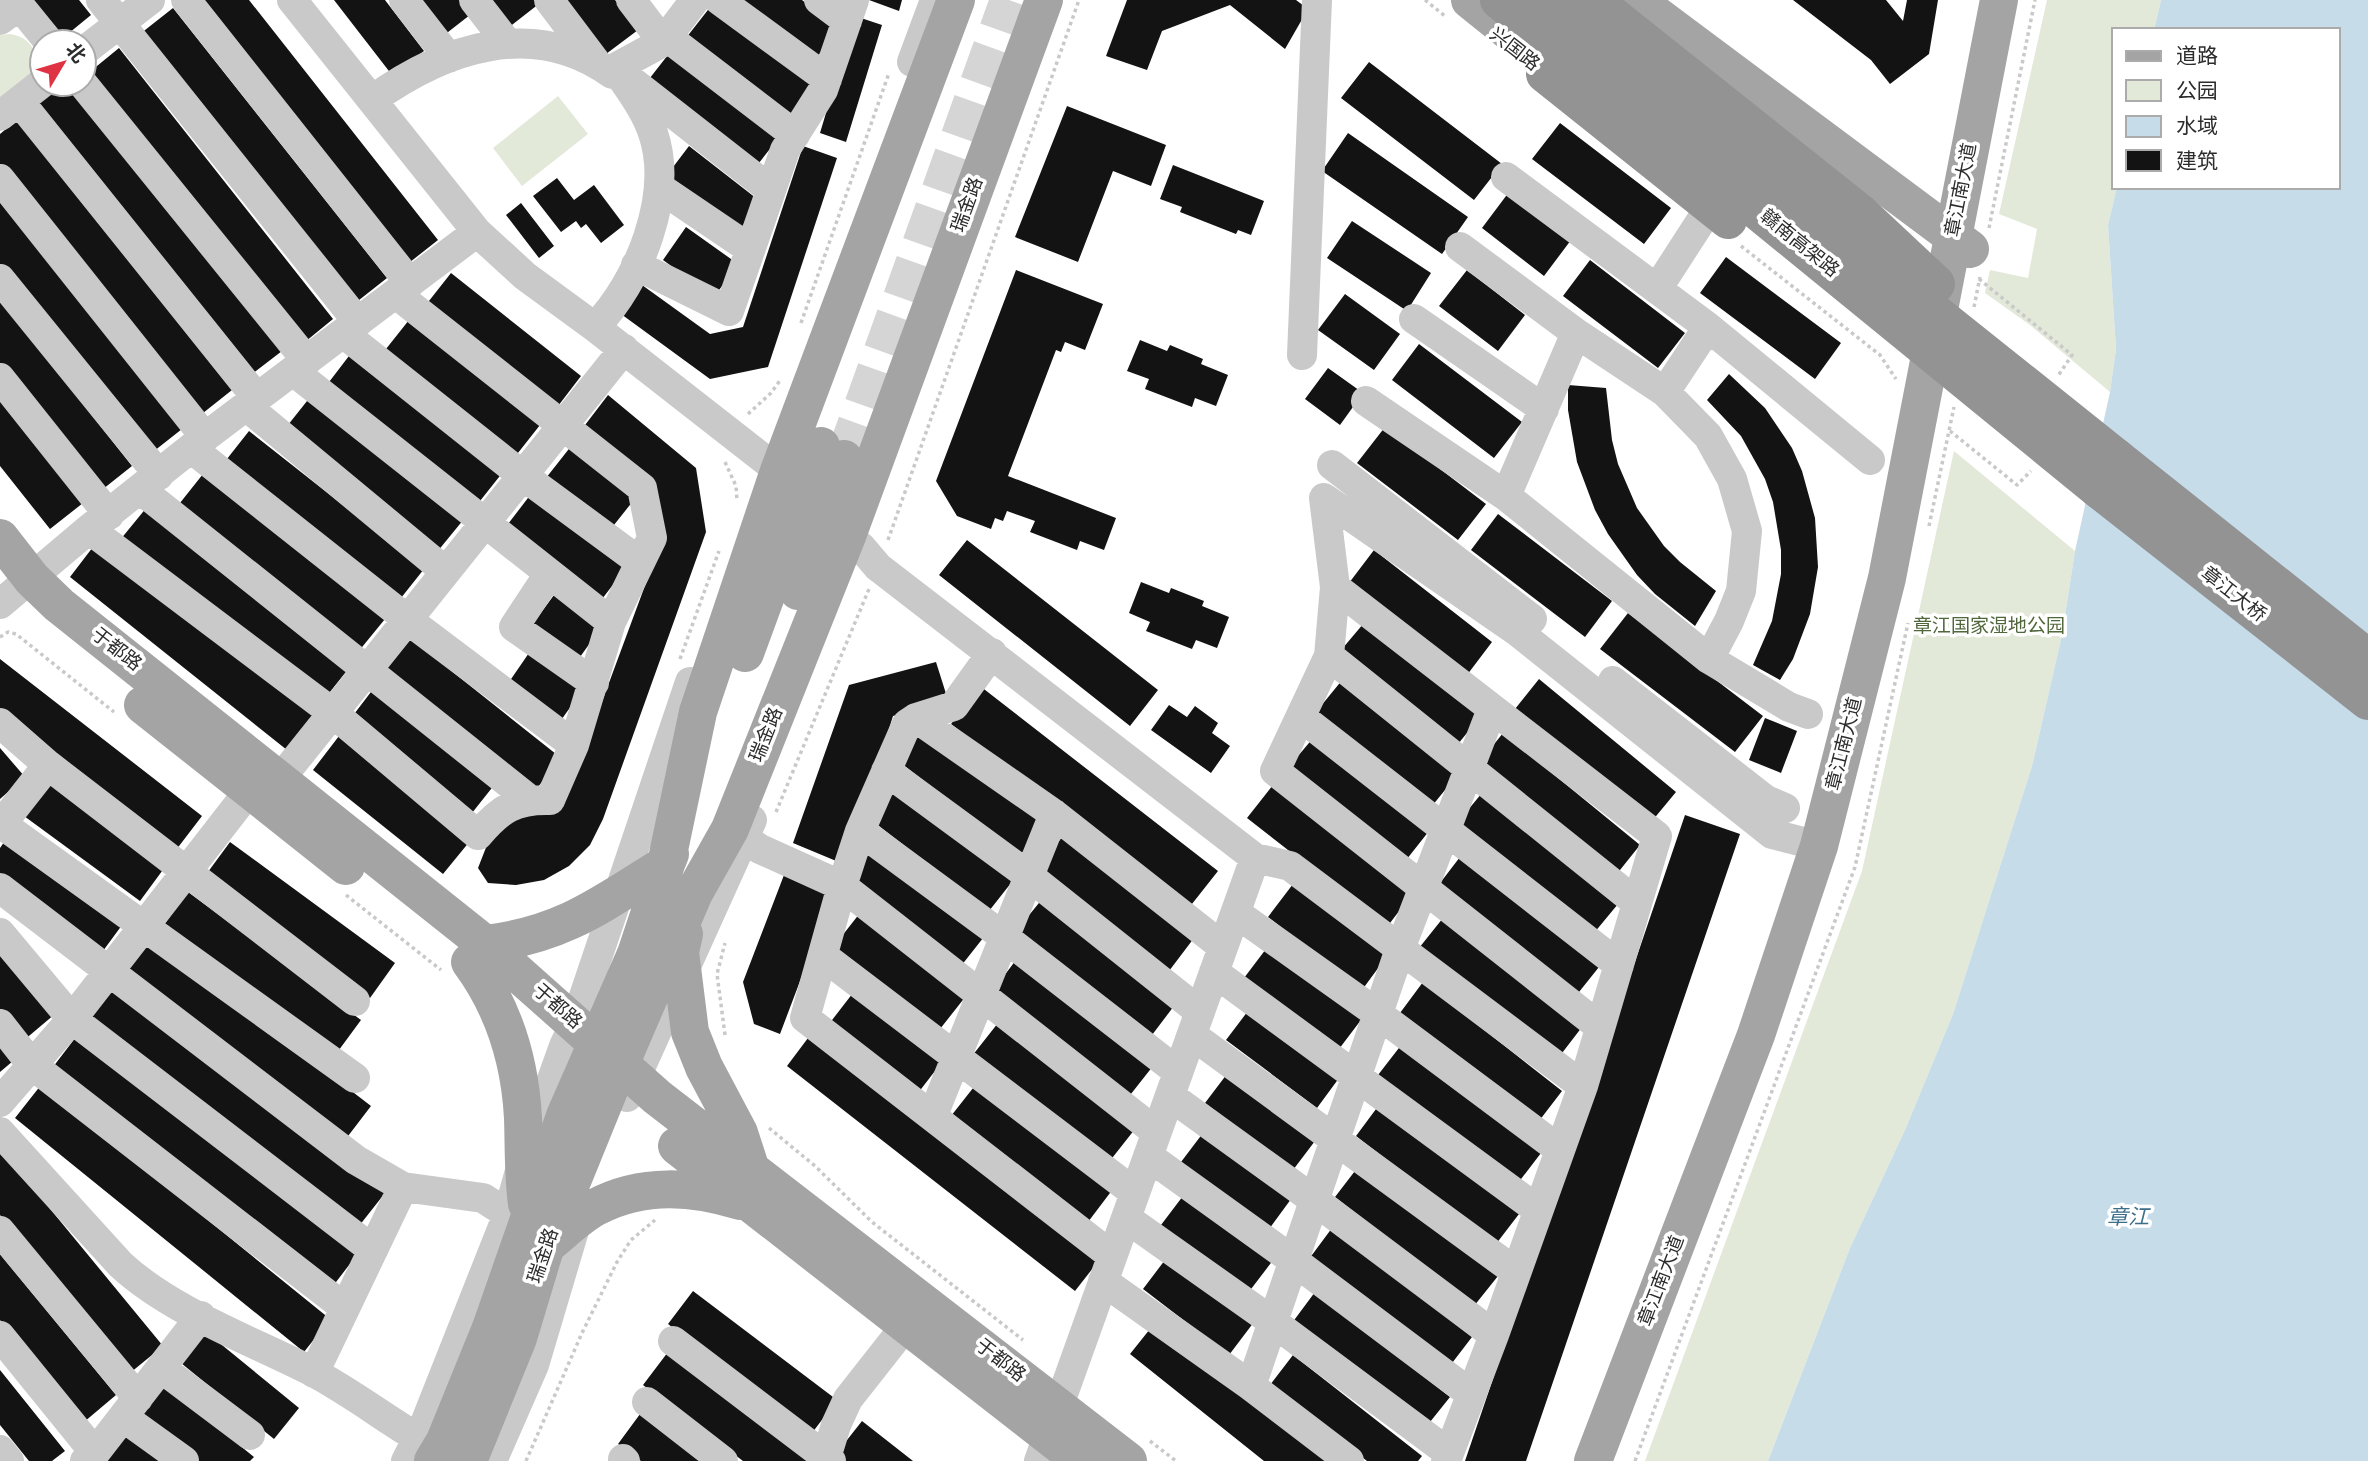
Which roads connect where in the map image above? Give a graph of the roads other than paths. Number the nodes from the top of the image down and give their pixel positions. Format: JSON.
{"nodes":[{"id":1,"x":101,"y":0,"type":"edge"},
{"id":2,"x":150,"y":0,"type":"edge"},
{"id":3,"x":186,"y":0,"type":"edge"},
{"id":4,"x":292,"y":0,"type":"edge"},
{"id":5,"x":404,"y":0,"type":"edge"},
{"id":6,"x":474,"y":0,"type":"edge"},
{"id":7,"x":549,"y":0,"type":"edge"},
{"id":8,"x":631,"y":0,"type":"edge"},
{"id":9,"x":695,"y":0,"type":"edge"},
{"id":10,"x":719,"y":0,"type":"edge"},
{"id":11,"x":819,"y":0,"type":"edge"},
{"id":12,"x":935,"y":0,"type":"edge"},
{"id":13,"x":956,"y":0,"type":"edge"},
{"id":14,"x":1044,"y":0,"type":"edge"},
{"id":15,"x":1061,"y":0,"type":"edge"},
{"id":16,"x":1317,"y":0,"type":"edge"},
{"id":17,"x":1451,"y":0,"type":"edge"},
{"id":18,"x":1470,"y":0,"type":"edge"},
{"id":19,"x":1499,"y":0,"type":"edge"},
{"id":20,"x":1543,"y":0,"type":"edge"},
{"id":21,"x":1593,"y":0,"type":"edge"},
{"id":22,"x":1636,"y":0,"type":"edge"},
{"id":23,"x":1999,"y":0,"type":"edge"},
{"id":24,"x":2020,"y":0,"type":"edge"},
{"id":25,"x":12,"y":9,"type":"edge"},
{"id":26,"x":850,"y":11,"type":"edge"},
{"id":27,"x":120,"y":23,"type":"junction"},
{"id":28,"x":33,"y":28,"type":"edge"},
{"id":29,"x":665,"y":39,"type":"junction"},
{"id":30,"x":98,"y":40,"type":"edge"},
{"id":31,"x":508,"y":44,"type":"junction"},
{"id":32,"x":449,"y":58,"type":"junction"},
{"id":33,"x":605,"y":65,"type":"junction"},
{"id":34,"x":1545,"y":74,"type":"joint"},
{"id":35,"x":827,"y":79,"type":"junction"},
{"id":36,"x":94,"y":98,"type":"edge"},
{"id":37,"x":20,"y":100,"type":"edge"},
{"id":38,"x":372,"y":100,"type":"junction"},
{"id":39,"x":794,"y":135,"type":"junction"},
{"id":40,"x":1506,"y":177,"type":"dead end"},
{"id":41,"x":0,"y":179,"type":"edge"},
{"id":42,"x":660,"y":188,"type":"junction"},
{"id":43,"x":771,"y":190,"type":"junction"},
{"id":44,"x":1701,"y":221,"type":"dead end"},
{"id":45,"x":477,"y":232,"type":"junction"},
{"id":46,"x":1460,"y":247,"type":"dead end"},
{"id":47,"x":750,"y":249,"type":"junction"},
{"id":48,"x":1967,"y":255,"type":"junction"},
{"id":49,"x":636,"y":265,"type":"junction"},
{"id":50,"x":0,"y":279,"type":"edge"},
{"id":51,"x":403,"y":288,"type":"junction"},
{"id":52,"x":1657,"y":289,"type":"junction"},
{"id":53,"x":1414,"y":319,"type":"dead end"},
{"id":54,"x":351,"y":327,"type":"junction"},
{"id":55,"x":595,"y":327,"type":"junction"},
{"id":56,"x":1709,"y":327,"type":"junction"},
{"id":57,"x":1576,"y":333,"type":"junction"},
{"id":58,"x":624,"y":349,"type":"junction"},
{"id":59,"x":1302,"y":355,"type":"dead end"},
{"id":60,"x":300,"y":366,"type":"junction"},
{"id":61,"x":1936,"y":371,"type":"junction"},
{"id":62,"x":0,"y":378,"type":"edge"},
{"id":63,"x":1665,"y":392,"type":"junction"},
{"id":64,"x":1366,"y":401,"type":"dead end"},
{"id":65,"x":251,"y":402,"type":"junction"},
{"id":66,"x":1544,"y":409,"type":"junction"},
{"id":67,"x":563,"y":425,"type":"junction"},
{"id":68,"x":198,"y":443,"type":"junction"},
{"id":69,"x":1870,"y":460,"type":"dead end"},
{"id":70,"x":1332,"y":465,"type":"dead end"},
{"id":71,"x":772,"y":466,"type":"junction"},
{"id":72,"x":2107,"y":474,"type":"junction"},
{"id":73,"x":522,"y":475,"type":"junction"},
{"id":74,"x":150,"y":482,"type":"junction"},
{"id":75,"x":1506,"y":496,"type":"junction"},
{"id":76,"x":99,"y":522,"type":"junction"},
{"id":77,"x":483,"y":523,"type":"junction"},
{"id":78,"x":0,"y":538,"type":"edge"},
{"id":79,"x":862,"y":550,"type":"junction"},
{"id":80,"x":640,"y":562,"type":"junction"},
{"id":81,"x":445,"y":571,"type":"junction"},
{"id":82,"x":549,"y":574,"type":"junction"},
{"id":83,"x":1335,"y":587,"type":"junction"},
{"id":84,"x":11,"y":589,"type":"edge"},
{"id":85,"x":408,"y":620,"type":"junction"},
{"id":86,"x":611,"y":622,"type":"junction"},
{"id":87,"x":992,"y":653,"type":"junction"},
{"id":88,"x":1329,"y":656,"type":"junction"},
{"id":89,"x":2368,"y":658,"type":"edge"},
{"id":90,"x":1709,"y":659,"type":"junction"},
{"id":91,"x":367,"y":670,"type":"junction"},
{"id":92,"x":594,"y":683,"type":"junction"},
{"id":93,"x":2368,"y":701,"type":"edge"},
{"id":94,"x":1492,"y":709,"type":"junction"},
{"id":95,"x":333,"y":713,"type":"junction"},
{"id":96,"x":1808,"y":714,"type":"dead end"},
{"id":97,"x":1301,"y":717,"type":"junction"},
{"id":98,"x":916,"y":718,"type":"junction"},
{"id":99,"x":0,"y":723,"type":"edge"},
{"id":100,"x":574,"y":745,"type":"junction"},
{"id":101,"x":48,"y":765,"type":"junction"},
{"id":102,"x":1469,"y":769,"type":"junction"},
{"id":103,"x":886,"y":771,"type":"junction"},
{"id":104,"x":265,"y":785,"type":"junction"},
{"id":105,"x":530,"y":800,"type":"junction"},
{"id":106,"x":1785,"y":808,"type":"dead end"},
{"id":107,"x":1055,"y":814,"type":"junction"},
{"id":108,"x":0,"y":824,"type":"edge"},
{"id":109,"x":1446,"y":830,"type":"junction"},
{"id":110,"x":860,"y":831,"type":"junction"},
{"id":111,"x":745,"y":838,"type":"junction"},
{"id":112,"x":1819,"y":846,"type":"junction"},
{"id":113,"x":1255,"y":858,"type":"junction"},
{"id":114,"x":666,"y":864,"type":"junction"},
{"id":115,"x":188,"y":871,"type":"junction"},
{"id":116,"x":1029,"y":876,"type":"junction"},
{"id":117,"x":842,"y":886,"type":"junction"},
{"id":118,"x":0,"y":888,"type":"edge"},
{"id":119,"x":1423,"y":888,"type":"junction"},
{"id":120,"x":620,"y":893,"type":"junction"},
{"id":121,"x":694,"y":893,"type":"junction"},
{"id":122,"x":1637,"y":903,"type":"junction"},
{"id":123,"x":1236,"y":913,"type":"junction"},
{"id":124,"x":144,"y":926,"type":"junction"},
{"id":125,"x":0,"y":933,"type":"edge"},
{"id":126,"x":1004,"y":937,"type":"junction"},
{"id":127,"x":1400,"y":949,"type":"junction"},
{"id":128,"x":478,"y":953,"type":"junction"},
{"id":129,"x":823,"y":956,"type":"junction"},
{"id":130,"x":1219,"y":959,"type":"junction"},
{"id":131,"x":1619,"y":965,"type":"junction"},
{"id":132,"x":108,"y":972,"type":"junction"},
{"id":133,"x":681,"y":974,"type":"junction"},
{"id":134,"x":981,"y":995,"type":"junction"},
{"id":135,"x":355,"y":1001,"type":"dead end"},
{"id":136,"x":1378,"y":1014,"type":"junction"},
{"id":137,"x":72,"y":1019,"type":"junction"},
{"id":138,"x":0,"y":1024,"type":"edge"},
{"id":139,"x":1196,"y":1024,"type":"junction"},
{"id":140,"x":1600,"y":1027,"type":"junction"},
{"id":141,"x":956,"y":1056,"type":"junction"},
{"id":142,"x":32,"y":1065,"type":"junction"},
{"id":143,"x":601,"y":1065,"type":"junction"},
{"id":144,"x":1357,"y":1076,"type":"junction"},
{"id":145,"x":355,"y":1078,"type":"dead end"},
{"id":146,"x":1174,"y":1084,"type":"junction"},
{"id":147,"x":1583,"y":1086,"type":"junction"},
{"id":148,"x":0,"y":1102,"type":"edge"},
{"id":149,"x":933,"y":1115,"type":"junction"},
{"id":150,"x":0,"y":1132,"type":"edge"},
{"id":151,"x":1335,"y":1138,"type":"junction"},
{"id":152,"x":1152,"y":1144,"type":"junction"},
{"id":153,"x":1560,"y":1150,"type":"junction"},
{"id":154,"x":523,"y":1160,"type":"junction"},
{"id":155,"x":403,"y":1187,"type":"junction"},
{"id":156,"x":751,"y":1187,"type":"junction"},
{"id":157,"x":1314,"y":1200,"type":"junction"},
{"id":158,"x":1130,"y":1206,"type":"junction"},
{"id":159,"x":1538,"y":1210,"type":"junction"},
{"id":160,"x":540,"y":1225,"type":"junction"},
{"id":161,"x":0,"y":1231,"type":"edge"},
{"id":162,"x":373,"y":1250,"type":"junction"},
{"id":163,"x":1294,"y":1261,"type":"junction"},
{"id":164,"x":1107,"y":1268,"type":"junction"},
{"id":165,"x":1516,"y":1272,"type":"junction"},
{"id":166,"x":345,"y":1308,"type":"junction"},
{"id":167,"x":201,"y":1317,"type":"junction"},
{"id":168,"x":1273,"y":1322,"type":"junction"},
{"id":169,"x":907,"y":1324,"type":"junction"},
{"id":170,"x":1494,"y":1335,"type":"junction"},
{"id":171,"x":0,"y":1336,"type":"edge"},
{"id":172,"x":673,"y":1341,"type":"dead end"},
{"id":173,"x":161,"y":1368,"type":"junction"},
{"id":174,"x":314,"y":1373,"type":"junction"},
{"id":175,"x":1251,"y":1387,"type":"junction"},
{"id":176,"x":1471,"y":1394,"type":"junction"},
{"id":177,"x":647,"y":1402,"type":"dead end"},
{"id":178,"x":131,"y":1408,"type":"junction"},
{"id":179,"x":1048,"y":1434,"type":"edge"},
{"id":180,"x":250,"y":1435,"type":"dead end"},
{"id":181,"x":1137,"y":1449,"type":"edge"},
{"id":182,"x":0,"y":1450,"type":"edge"},
{"id":183,"x":432,"y":1455,"type":"edge"},
{"id":184,"x":90,"y":1457,"type":"edge"},
{"id":185,"x":1447,"y":1457,"type":"edge"},
{"id":186,"x":828,"y":1460,"type":"edge"},
{"id":187,"x":9,"y":1461,"type":"edge"},
{"id":188,"x":184,"y":1461,"type":"edge"},
{"id":189,"x":492,"y":1461,"type":"edge"},
{"id":190,"x":723,"y":1461,"type":"edge"},
{"id":191,"x":1081,"y":1461,"type":"edge"},
{"id":192,"x":1349,"y":1461,"type":"edge"},
{"id":193,"x":1593,"y":1461,"type":"edge"},
{"id":194,"x":1618,"y":1461,"type":"edge"}],
"edges":[{"from":1,"to":27,"type":"street"},
{"from":2,"to":27,"type":"street"},
{"from":3,"to":51,"type":"street"},
{"from":4,"to":38,"type":"street"},
{"from":5,"to":32,"type":"street"},
{"from":6,"to":31,"type":"street"},
{"from":7,"to":33,"type":"street"},
{"from":8,"to":29,"type":"street"},
{"from":9,"to":29,"type":"street"},
{"from":10,"to":35,"type":"street"},
{"from":11,"to":26,"type":"street"},
{"from":12,"to":71,"type":"street"},
{"from":13,"to":71,"type":"main road","name":"瑞金路"},
{"from":14,"to":79,"type":"main road","name":"瑞金路"},
{"from":15,"to":79,"type":"street"},
{"from":16,"to":59,"type":"street"},
{"from":17,"to":34,"type":"main road","name":"兴国路"},
{"from":18,"to":61,"type":"main road"},
{"from":19,"to":72,"type":"highway","name":"赣南高架路","bridge":true},
{"from":20,"to":72,"type":"highway","name":"赣南高架路","bridge":true},
{"from":21,"to":72,"type":"highway","bridge":true},
{"from":22,"to":48,"type":"main road"},
{"from":23,"to":48,"type":"main road","name":"章江南大道"},
{"from":24,"to":48,"type":"main road","name":"章江南大道"},
{"from":25,"to":28,"type":"street"},
{"from":26,"to":35,"type":"street"},
{"from":27,"to":30,"type":"street"},
{"from":27,"to":54,"type":"street"},
{"from":29,"to":33,"type":"street"},
{"from":29,"to":39,"type":"street"},
{"from":31,"to":32,"type":"street"},
{"from":31,"to":33,"type":"street"},
{"from":32,"to":38,"type":"street"},
{"from":33,"to":42,"type":"street"},
{"from":33,"to":43,"type":"street"},
{"from":34,"to":72,"type":"highway","bridge":true},
{"from":35,"to":39,"type":"street"},
{"from":36,"to":60,"type":"street"},
{"from":37,"to":65,"type":"street"},
{"from":38,"to":45,"type":"street"},
{"from":39,"to":43,"type":"street"},
{"from":40,"to":52,"type":"street"},
{"from":41,"to":68,"type":"street"},
{"from":42,"to":47,"type":"street"},
{"from":42,"to":49,"type":"street"},
{"from":43,"to":47,"type":"street"},
{"from":44,"to":52,"type":"street"},
{"from":45,"to":51,"type":"street"},
{"from":45,"to":55,"type":"street"},
{"from":46,"to":57,"type":"street"},
{"from":47,"to":49,"type":"street"},
{"from":48,"to":61,"type":"main road","name":"章江南大道"},
{"from":49,"to":55,"type":"street"},
{"from":50,"to":74,"type":"street"},
{"from":51,"to":54,"type":"street"},
{"from":51,"to":67,"type":"street"},
{"from":52,"to":56,"type":"street"},
{"from":53,"to":66,"type":"street"},
{"from":54,"to":60,"type":"street"},
{"from":54,"to":73,"type":"street"},
{"from":55,"to":58,"type":"street"},
{"from":56,"to":63,"type":"street"},
{"from":56,"to":69,"type":"street"},
{"from":57,"to":63,"type":"street"},
{"from":57,"to":66,"type":"street"},
{"from":58,"to":67,"type":"street"},
{"from":58,"to":71,"type":"street"},
{"from":60,"to":65,"type":"street"},
{"from":60,"to":77,"type":"street"},
{"from":61,"to":112,"type":"main road","name":"章江南大道"},
{"from":61,"to":194,"type":"main road","name":"章江南大道"},
{"from":62,"to":76,"type":"street"},
{"from":63,"to":90,"type":"street"},
{"from":64,"to":75,"type":"street"},
{"from":65,"to":68,"type":"street"},
{"from":65,"to":81,"type":"street"},
{"from":66,"to":75,"type":"street"},
{"from":67,"to":73,"type":"street"},
{"from":67,"to":80,"type":"street"},
{"from":68,"to":74,"type":"street"},
{"from":68,"to":85,"type":"street"},
{"from":70,"to":106,"type":"street"},
{"from":71,"to":114,"type":"main road","name":"瑞金路"},
{"from":71,"to":120,"type":"street"},
{"from":72,"to":89,"type":"highway","name":"章江大桥"},
{"from":72,"to":93,"type":"highway","name":"章江大桥"},
{"from":73,"to":77,"type":"street"},
{"from":73,"to":80,"type":"street"},
{"from":74,"to":76,"type":"street"},
{"from":74,"to":91,"type":"street"},
{"from":75,"to":90,"type":"street"},
{"from":76,"to":84,"type":"street"},
{"from":76,"to":95,"type":"street"},
{"from":77,"to":81,"type":"street"},
{"from":77,"to":82,"type":"street"},
{"from":78,"to":84,"type":"main road","name":"于都路"},
{"from":79,"to":87,"type":"street"},
{"from":79,"to":111,"type":"main road","name":"瑞金路"},
{"from":80,"to":86,"type":"street"},
{"from":81,"to":85,"type":"street"},
{"from":82,"to":86,"type":"street"},
{"from":82,"to":92,"type":"street"},
{"from":83,"to":88,"type":"street"},
{"from":83,"to":94,"type":"street"},
{"from":83,"to":112,"type":"street"},
{"from":84,"to":104,"type":"main road","name":"于都路"},
{"from":85,"to":91,"type":"street"},
{"from":85,"to":100,"type":"street"},
{"from":86,"to":92,"type":"street"},
{"from":87,"to":98,"type":"street"},
{"from":87,"to":113,"type":"street"},
{"from":88,"to":97,"type":"street"},
{"from":88,"to":102,"type":"street"},
{"from":90,"to":96,"type":"street"},
{"from":91,"to":95,"type":"street"},
{"from":91,"to":105,"type":"street"},
{"from":92,"to":100,"type":"street"},
{"from":94,"to":102,"type":"street"},
{"from":94,"to":122,"type":"street"},
{"from":95,"to":104,"type":"street"},
{"from":95,"to":105,"type":"street"},
{"from":97,"to":109,"type":"street"},
{"from":97,"to":119,"type":"street"},
{"from":98,"to":103,"type":"street"},
{"from":98,"to":107,"type":"street"},
{"from":99,"to":101,"type":"street"},
{"from":100,"to":105,"type":"street"},
{"from":101,"to":108,"type":"street"},
{"from":101,"to":115,"type":"street"},
{"from":102,"to":109,"type":"street"},
{"from":102,"to":122,"type":"street"},
{"from":103,"to":110,"type":"street"},
{"from":103,"to":116,"type":"street"},
{"from":104,"to":115,"type":"street"},
{"from":104,"to":128,"type":"main road","name":"于都路"},
{"from":107,"to":116,"type":"street"},
{"from":107,"to":130,"type":"street"},
{"from":108,"to":124,"type":"street"},
{"from":109,"to":119,"type":"street"},
{"from":109,"to":131,"type":"street"},
{"from":110,"to":117,"type":"street"},
{"from":110,"to":126,"type":"street"},
{"from":111,"to":117,"type":"street"},
{"from":111,"to":121,"type":"main road","name":"瑞金路"},
{"from":111,"to":133,"type":"street"},
{"from":112,"to":193,"type":"main road","name":"章江南大道"},
{"from":113,"to":123,"type":"street"},
{"from":113,"to":127,"type":"street"},
{"from":114,"to":120,"type":"main road"},
{"from":114,"to":121,"type":"main road"},
{"from":114,"to":143,"type":"main road","name":"瑞金路"},
{"from":115,"to":124,"type":"street"},
{"from":115,"to":135,"type":"street"},
{"from":116,"to":126,"type":"street"},
{"from":116,"to":139,"type":"street"},
{"from":117,"to":129,"type":"street"},
{"from":117,"to":134,"type":"street"},
{"from":118,"to":132,"type":"street"},
{"from":119,"to":127,"type":"street"},
{"from":119,"to":140,"type":"street"},
{"from":120,"to":128,"type":"main road"},
{"from":120,"to":143,"type":"street"},
{"from":121,"to":133,"type":"main road"},
{"from":121,"to":143,"type":"main road","name":"瑞金路"},
{"from":122,"to":131,"type":"street"},
{"from":123,"to":130,"type":"street"},
{"from":123,"to":136,"type":"street"},
{"from":124,"to":132,"type":"street"},
{"from":124,"to":145,"type":"street"},
{"from":125,"to":137,"type":"street"},
{"from":126,"to":134,"type":"street"},
{"from":126,"to":146,"type":"street"},
{"from":127,"to":136,"type":"street"},
{"from":127,"to":147,"type":"street"},
{"from":128,"to":143,"type":"main road","name":"于都路"},
{"from":128,"to":154,"type":"main road"},
{"from":129,"to":141,"type":"street"},
{"from":129,"to":149,"type":"street"},
{"from":130,"to":139,"type":"street"},
{"from":130,"to":144,"type":"street"},
{"from":131,"to":140,"type":"street"},
{"from":132,"to":137,"type":"street"},
{"from":132,"to":155,"type":"street"},
{"from":133,"to":143,"type":"street"},
{"from":133,"to":156,"type":"main road"},
{"from":134,"to":141,"type":"street"},
{"from":134,"to":152,"type":"street"},
{"from":136,"to":144,"type":"street"},
{"from":136,"to":153,"type":"street"},
{"from":137,"to":142,"type":"street"},
{"from":137,"to":162,"type":"street"},
{"from":138,"to":142,"type":"street"},
{"from":139,"to":146,"type":"street"},
{"from":139,"to":151,"type":"street"},
{"from":140,"to":147,"type":"street"},
{"from":141,"to":149,"type":"street"},
{"from":141,"to":158,"type":"street"},
{"from":142,"to":148,"type":"street"},
{"from":142,"to":166,"type":"street"},
{"from":143,"to":154,"type":"street"},
{"from":143,"to":156,"type":"main road","name":"于都路"},
{"from":143,"to":160,"type":"main road","name":"瑞金路"},
{"from":144,"to":151,"type":"street"},
{"from":144,"to":159,"type":"street"},
{"from":146,"to":152,"type":"street"},
{"from":146,"to":157,"type":"street"},
{"from":147,"to":153,"type":"street"},
{"from":149,"to":164,"type":"street"},
{"from":150,"to":167,"type":"street"},
{"from":151,"to":157,"type":"street"},
{"from":151,"to":165,"type":"street"},
{"from":152,"to":158,"type":"street"},
{"from":152,"to":163,"type":"street"},
{"from":153,"to":159,"type":"street"},
{"from":154,"to":160,"type":"main road"},
{"from":155,"to":160,"type":"street"},
{"from":155,"to":162,"type":"street"},
{"from":156,"to":160,"type":"main road"},
{"from":156,"to":169,"type":"main road","name":"于都路"},
{"from":156,"to":179,"type":"main road","name":"于都路"},
{"from":157,"to":163,"type":"street"},
{"from":157,"to":170,"type":"street"},
{"from":158,"to":164,"type":"street"},
{"from":158,"to":168,"type":"street"},
{"from":159,"to":165,"type":"street"},
{"from":160,"to":183,"type":"street"},
{"from":160,"to":183,"type":"main road","name":"瑞金路"},
{"from":160,"to":189,"type":"street"},
{"from":161,"to":178,"type":"street"},
{"from":162,"to":166,"type":"street"},
{"from":163,"to":168,"type":"street"},
{"from":163,"to":176,"type":"street"},
{"from":164,"to":175,"type":"street"},
{"from":164,"to":179,"type":"street"},
{"from":165,"to":170,"type":"street"},
{"from":166,"to":174,"type":"street"},
{"from":167,"to":173,"type":"street"},
{"from":167,"to":174,"type":"street"},
{"from":168,"to":175,"type":"street"},
{"from":168,"to":185,"type":"street"},
{"from":169,"to":179,"type":"main road","name":"于都路"},
{"from":169,"to":186,"type":"street"},
{"from":170,"to":176,"type":"street"},
{"from":171,"to":184,"type":"street"},
{"from":172,"to":186,"type":"street"},
{"from":173,"to":178,"type":"street"},
{"from":173,"to":180,"type":"street"},
{"from":174,"to":183,"type":"street"},
{"from":175,"to":192,"type":"street"},
{"from":176,"to":185,"type":"street"},
{"from":177,"to":190,"type":"street"},
{"from":178,"to":184,"type":"street"},
{"from":178,"to":188,"type":"street"},
{"from":179,"to":181,"type":"main road","name":"于都路"},
{"from":179,"to":191,"type":"main road","name":"于都路"},
{"from":182,"to":187,"type":"street"}]}
